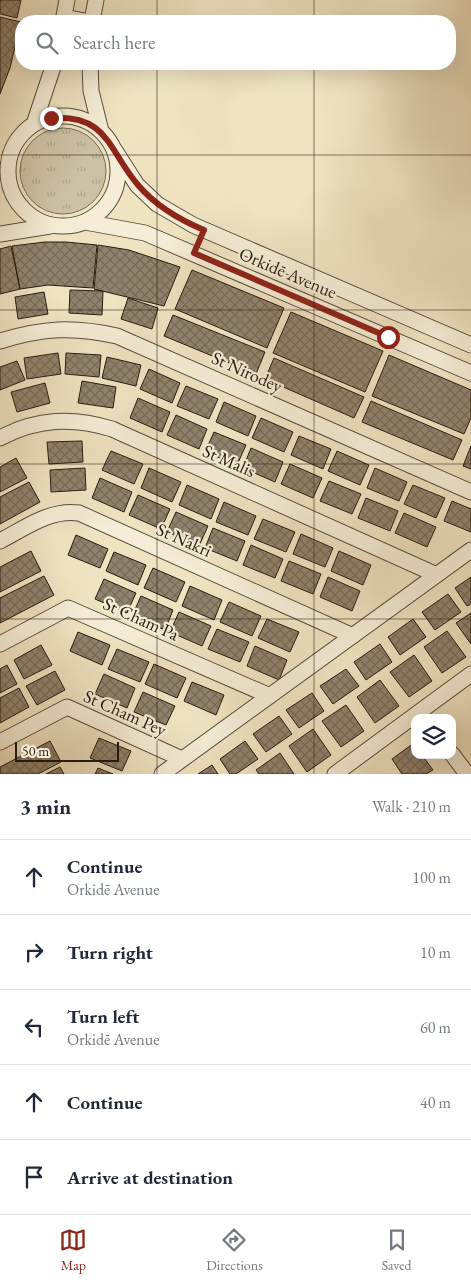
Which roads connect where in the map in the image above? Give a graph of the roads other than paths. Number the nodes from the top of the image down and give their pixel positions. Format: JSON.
{"nodes":[{"id":1,"x":67,"y":0,"type":"edge"},
{"id":2,"x":96,"y":0,"type":"edge"},
{"id":3,"x":64,"y":15,"type":"edge"},
{"id":4,"x":93,"y":15,"type":"edge"},
{"id":5,"x":52,"y":70,"type":"edge"},
{"id":6,"x":90,"y":70,"type":"edge"},
{"id":7,"x":34,"y":124,"type":"junction"},
{"id":8,"x":101,"y":131,"type":"junction"},
{"id":9,"x":114,"y":149,"type":"junction"},
{"id":10,"x":11,"y":151,"type":"junction"},
{"id":11,"x":0,"y":164,"type":"edge"},
{"id":12,"x":85,"y":222,"type":"junction"},
{"id":13,"x":53,"y":226,"type":"junction"},
{"id":14,"x":204,"y":230,"type":"junction"},
{"id":15,"x":0,"y":234,"type":"edge"},
{"id":16,"x":194,"y":253,"type":"junction"},
{"id":17,"x":398,"y":314,"type":"junction"},
{"id":18,"x":388,"y":337,"type":"junction"},
{"id":19,"x":0,"y":341,"type":"edge"},
{"id":20,"x":471,"y":345,"type":"edge"},
{"id":21,"x":471,"y":373,"type":"edge"},
{"id":22,"x":0,"y":438,"type":"edge"},
{"id":23,"x":471,"y":492,"type":"edge"},
{"id":24,"x":0,"y":541,"type":"edge"},
{"id":25,"x":471,"y":550,"type":"edge"},
{"id":26,"x":437,"y":575,"type":"junction"},
{"id":27,"x":353,"y":636,"type":"junction"},
{"id":28,"x":0,"y":644,"type":"edge"},
{"id":29,"x":471,"y":674,"type":"edge"},
{"id":30,"x":270,"y":696,"type":"junction"},
{"id":31,"x":424,"y":714,"type":"edge"},
{"id":32,"x":411,"y":723,"type":"edge"},
{"id":33,"x":0,"y":742,"type":"edge"},
{"id":34,"x":182,"y":759,"type":"junction"},
{"id":35,"x":456,"y":759,"type":"edge"},
{"id":36,"x":162,"y":774,"type":"edge"},
{"id":37,"x":335,"y":774,"type":"edge"},
{"id":38,"x":467,"y":774,"type":"edge"}],
"edges":[{"from":1,"to":3,"type":"street"},
{"from":2,"to":4,"type":"street"},
{"from":5,"to":7,"type":"street"},
{"from":6,"to":8,"type":"street"},
{"from":7,"to":8,"type":"street"},
{"from":7,"to":10,"type":"street"},
{"from":8,"to":9,"type":"street"},
{"from":9,"to":12,"type":"street"},
{"from":9,"to":14,"type":"street","name":"Orkidē Avenue"},
{"from":10,"to":11,"type":"street"},
{"from":10,"to":13,"type":"street"},
{"from":12,"to":13,"type":"street"},
{"from":12,"to":16,"type":"street","name":"Orkidē Avenue"},
{"from":13,"to":15,"type":"street"},
{"from":14,"to":16,"type":"street"},
{"from":14,"to":17,"type":"street","name":"Orkidē Avenue"},
{"from":16,"to":18,"type":"street","name":"Orkidē Avenue"},
{"from":17,"to":18,"type":"street"},
{"from":17,"to":20,"type":"street","name":"Orkidē Avenue"},
{"from":18,"to":21,"type":"street","name":"Orkidē Avenue"},
{"from":19,"to":23,"type":"street","name":"St Nirodey"},
{"from":22,"to":26,"type":"street","name":"St Malis"},
{"from":24,"to":27,"type":"street","name":"St Nakri"},
{"from":25,"to":26,"type":"street"},
{"from":26,"to":27,"type":"street"},
{"from":27,"to":30,"type":"street"},
{"from":28,"to":30,"type":"street","name":"St Cham Pa"},
{"from":29,"to":31,"type":"street"},
{"from":30,"to":34,"type":"street"},
{"from":32,"to":37,"type":"street"},
{"from":33,"to":34,"type":"street","name":"St Cham Pey"},
{"from":34,"to":36,"type":"street"},
{"from":35,"to":38,"type":"street"}]}
